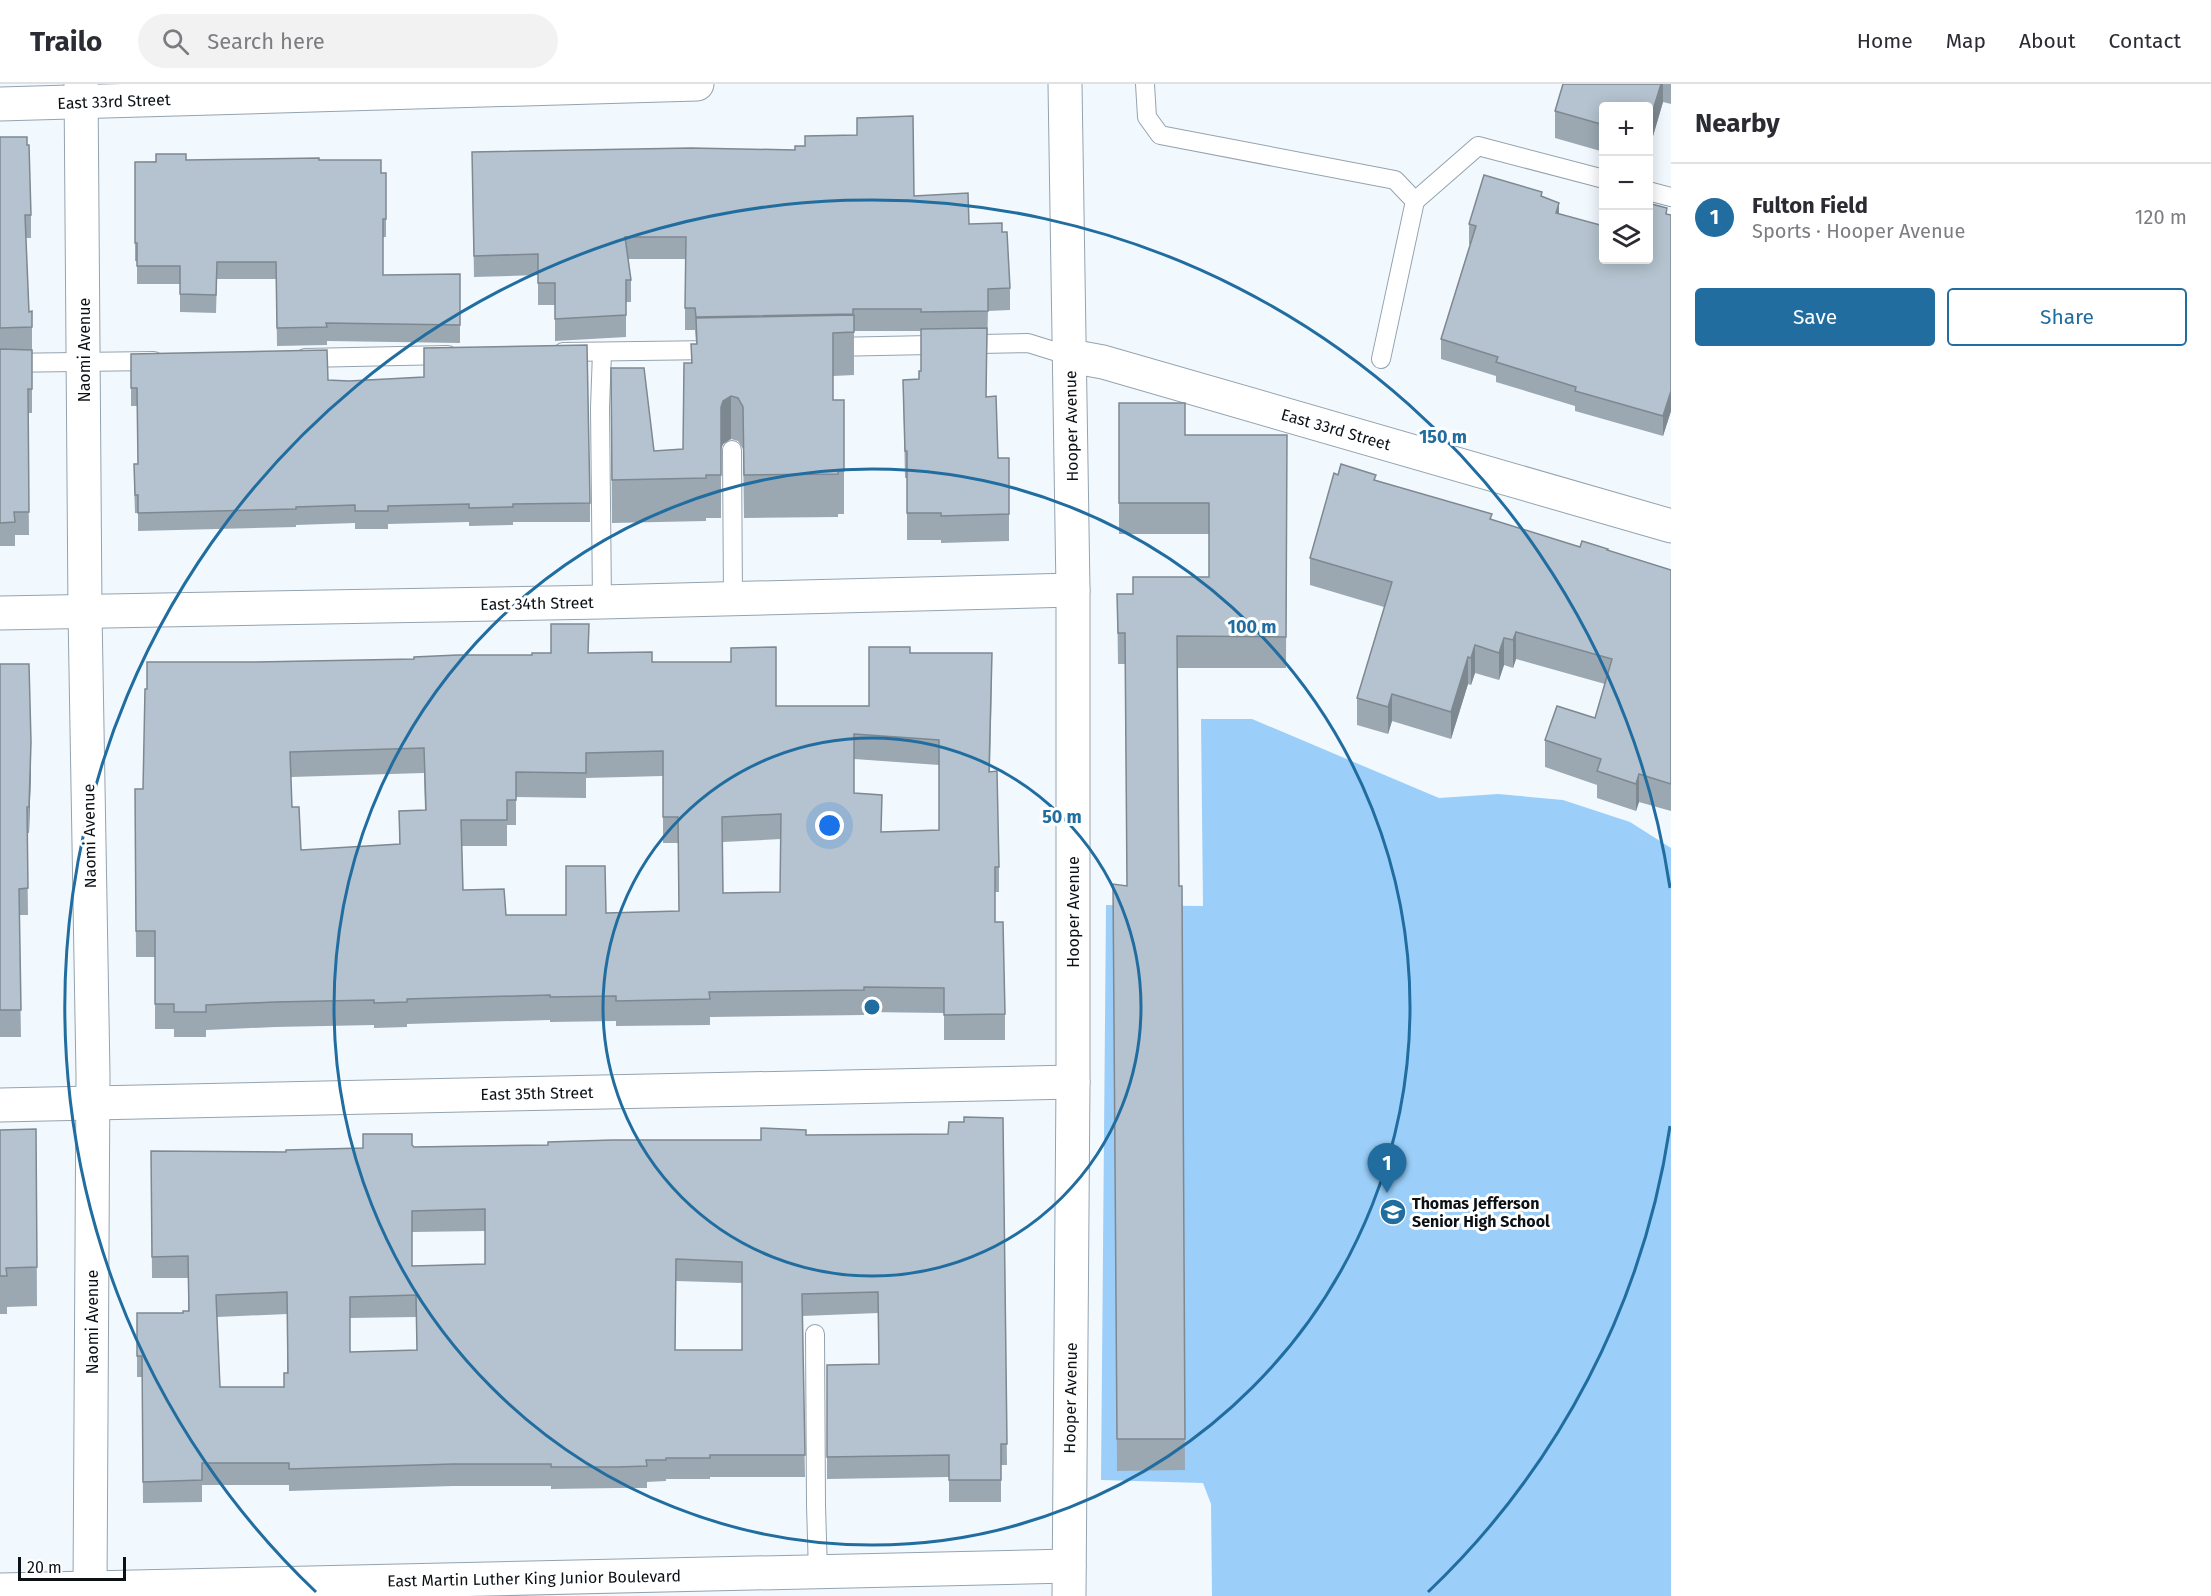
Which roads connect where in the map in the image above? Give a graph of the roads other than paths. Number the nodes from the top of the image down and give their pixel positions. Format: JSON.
{"nodes":[{"id":1,"x":697,"y":84,"type":"edge"},
{"id":2,"x":1065,"y":84,"type":"edge"},
{"id":3,"x":1145,"y":84,"type":"edge"},
{"id":4,"x":631,"y":85,"type":"edge"},
{"id":5,"x":82,"y":93,"type":"edge"},
{"id":6,"x":0,"y":104,"type":"edge"},
{"id":7,"x":1599,"y":178,"type":"edge"},
{"id":8,"x":1653,"y":192,"type":"edge"},
{"id":9,"x":1671,"y":197,"type":"edge"},
{"id":10,"x":1415,"y":201,"type":"junction"},
{"id":11,"x":814,"y":348,"type":"edge"},
{"id":12,"x":732,"y":349,"type":"edge"},
{"id":13,"x":602,"y":352,"type":"junction"},
{"id":14,"x":542,"y":353,"type":"edge"},
{"id":15,"x":470,"y":354,"type":"edge"},
{"id":16,"x":1070,"y":356,"type":"junction"},
{"id":17,"x":290,"y":358,"type":"edge"},
{"id":18,"x":1381,"y":359,"type":"dead end"},
{"id":19,"x":170,"y":360,"type":"edge"},
{"id":20,"x":84,"y":362,"type":"junction"},
{"id":21,"x":0,"y":363,"type":"edge"},
{"id":22,"x":732,"y":450,"type":"dead end"},
{"id":23,"x":1671,"y":526,"type":"edge"},
{"id":24,"x":1073,"y":590,"type":"junction"},
{"id":25,"x":733,"y":599,"type":"junction"},
{"id":26,"x":602,"y":602,"type":"junction"},
{"id":27,"x":85,"y":612,"type":"junction"},
{"id":28,"x":0,"y":614,"type":"edge"},
{"id":29,"x":1073,"y":1082,"type":"junction"},
{"id":30,"x":93,"y":1103,"type":"junction"},
{"id":31,"x":0,"y":1106,"type":"edge"},
{"id":32,"x":815,"y":1334,"type":"dead end"},
{"id":33,"x":818,"y":1572,"type":"junction"},
{"id":34,"x":1069,"y":1581,"type":"edge"},
{"id":35,"x":90,"y":1587,"type":"junction"},
{"id":36,"x":2,"y":1592,"type":"edge"}],
"edges":[{"from":1,"to":4,"type":"street","name":"East 33rd Street"},
{"from":2,"to":16,"type":"street","name":"Hooper Avenue"},
{"from":3,"to":10,"type":"lane"},
{"from":4,"to":5,"type":"street","name":"East 33rd Street"},
{"from":5,"to":6,"type":"street","name":"East 33rd Street"},
{"from":5,"to":20,"type":"street","name":"Naomi Avenue"},
{"from":7,"to":10,"type":"lane"},
{"from":8,"to":9,"type":"lane"},
{"from":10,"to":18,"type":"lane"},
{"from":11,"to":16,"type":"lane"},
{"from":12,"to":13,"type":"lane"},
{"from":13,"to":14,"type":"lane"},
{"from":13,"to":26,"type":"lane"},
{"from":15,"to":17,"type":"lane"},
{"from":16,"to":23,"type":"street","name":"East 33rd Street"},
{"from":16,"to":24,"type":"street","name":"Hooper Avenue"},
{"from":19,"to":20,"type":"lane"},
{"from":20,"to":21,"type":"lane"},
{"from":20,"to":27,"type":"street","name":"Naomi Avenue"},
{"from":22,"to":25,"type":"lane"},
{"from":24,"to":25,"type":"street","name":"East 34th Street"},
{"from":24,"to":29,"type":"street","name":"Hooper Avenue"},
{"from":25,"to":26,"type":"street","name":"East 34th Street"},
{"from":26,"to":27,"type":"street","name":"East 34th Street"},
{"from":27,"to":28,"type":"street","name":"East 34th Street"},
{"from":27,"to":30,"type":"street","name":"Naomi Avenue"},
{"from":29,"to":30,"type":"street","name":"East 35th Street"},
{"from":29,"to":34,"type":"street","name":"Hooper Avenue"},
{"from":30,"to":31,"type":"street","name":"East 35th Street"},
{"from":30,"to":35,"type":"street","name":"Naomi Avenue"},
{"from":32,"to":33,"type":"lane"},
{"from":33,"to":34,"type":"street","name":"East Martin Luther King Junior Boulevard"},
{"from":33,"to":35,"type":"street","name":"East Martin Luther King Junior Boulevard"},
{"from":35,"to":36,"type":"street","name":"East Martin Luther King Junior Boulevard"}]}
